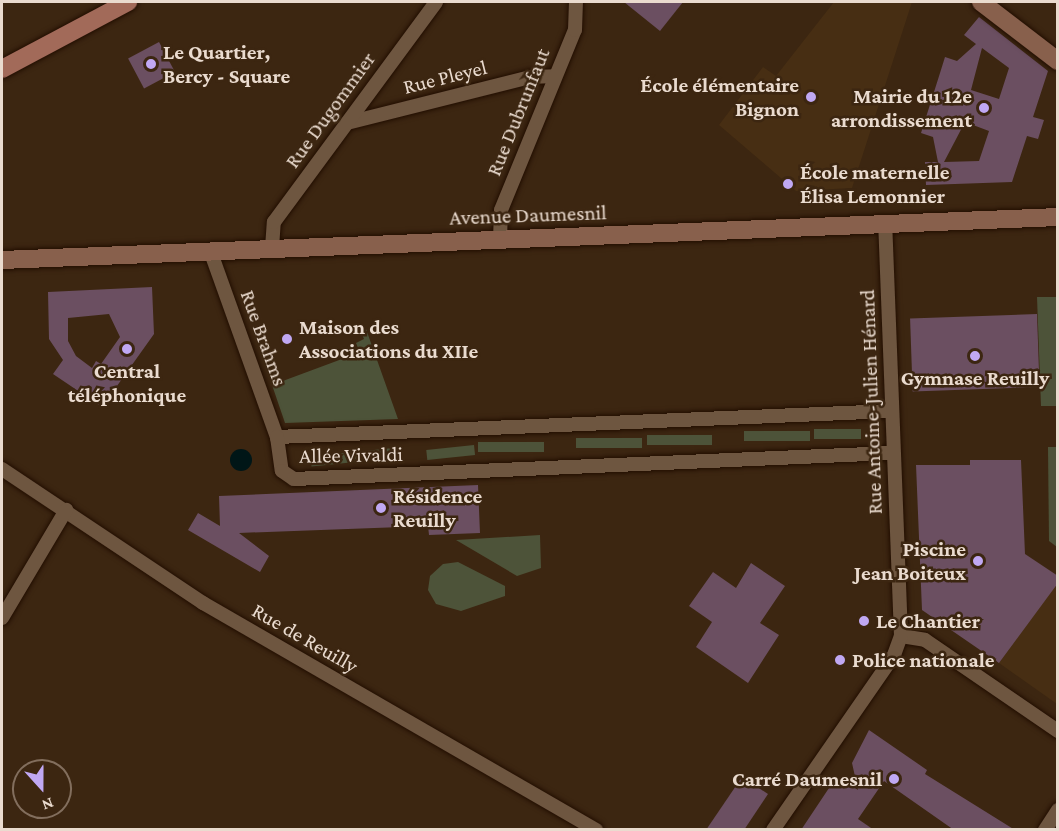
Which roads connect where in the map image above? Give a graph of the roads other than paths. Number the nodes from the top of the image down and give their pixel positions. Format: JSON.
{"nodes":[{"id":1,"x":128,"y":2,"type":"edge"},
{"id":2,"x":436,"y":2,"type":"edge"},
{"id":3,"x":576,"y":2,"type":"edge"},
{"id":4,"x":981,"y":2,"type":"edge"},
{"id":5,"x":1058,"y":61,"type":"edge"},
{"id":6,"x":2,"y":69,"type":"edge"},
{"id":7,"x":555,"y":76,"type":"junction"},
{"id":8,"x":347,"y":123,"type":"junction"},
{"id":9,"x":1058,"y":217,"type":"edge"},
{"id":10,"x":885,"y":222,"type":"junction"},
{"id":11,"x":500,"y":239,"type":"junction"},
{"id":12,"x":272,"y":248,"type":"junction"},
{"id":13,"x":211,"y":253,"type":"junction"},
{"id":14,"x":2,"y":260,"type":"edge"},
{"id":15,"x":892,"y":411,"type":"junction"},
{"id":16,"x":277,"y":437,"type":"junction"},
{"id":17,"x":893,"y":453,"type":"junction"},
{"id":18,"x":2,"y":469,"type":"edge"},
{"id":19,"x":66,"y":510,"type":"junction"},
{"id":20,"x":2,"y":618,"type":"edge"},
{"id":21,"x":901,"y":636,"type":"junction"},
{"id":22,"x":1058,"y":731,"type":"edge"},
{"id":23,"x":1058,"y":810,"type":"edge"},
{"id":24,"x":596,"y":830,"type":"edge"},
{"id":25,"x":773,"y":830,"type":"edge"},
{"id":26,"x":1045,"y":830,"type":"edge"}],
"edges":[{"from":1,"to":6,"type":"main road"},
{"from":2,"to":8,"type":"street","name":"Rue Dugommier"},
{"from":3,"to":7,"type":"street","name":"Rue Dubrunfaut"},
{"from":4,"to":5,"type":"main road"},
{"from":7,"to":8,"type":"street","name":"Rue Pleyel"},
{"from":7,"to":11,"type":"street","name":"Rue Dubrunfaut"},
{"from":8,"to":12,"type":"street","name":"Rue Dugommier"},
{"from":9,"to":10,"type":"main road","name":"Avenue Daumesnil"},
{"from":10,"to":11,"type":"main road","name":"Avenue Daumesnil"},
{"from":10,"to":15,"type":"street","name":"Rue Antoine-Julien Hénard"},
{"from":11,"to":12,"type":"main road","name":"Avenue Daumesnil"},
{"from":12,"to":13,"type":"main road","name":"Avenue Daumesnil"},
{"from":13,"to":14,"type":"main road","name":"Avenue Daumesnil"},
{"from":13,"to":16,"type":"street","name":"Rue Brahms"},
{"from":15,"to":16,"type":"street","name":"Allée Vivaldi"},
{"from":15,"to":17,"type":"street","name":"Rue Antoine-Julien Hénard"},
{"from":16,"to":17,"type":"street","name":"Allée Vivaldi"},
{"from":17,"to":21,"type":"street","name":"Rue Antoine-Julien Hénard"},
{"from":18,"to":19,"type":"street","name":"Rue de Reuilly"},
{"from":19,"to":20,"type":"street"},
{"from":19,"to":24,"type":"street","name":"Rue de Reuilly"},
{"from":21,"to":22,"type":"street"},
{"from":21,"to":25,"type":"street","name":"Rue Antoine-Julien Hénard"},
{"from":23,"to":26,"type":"street"}]}
